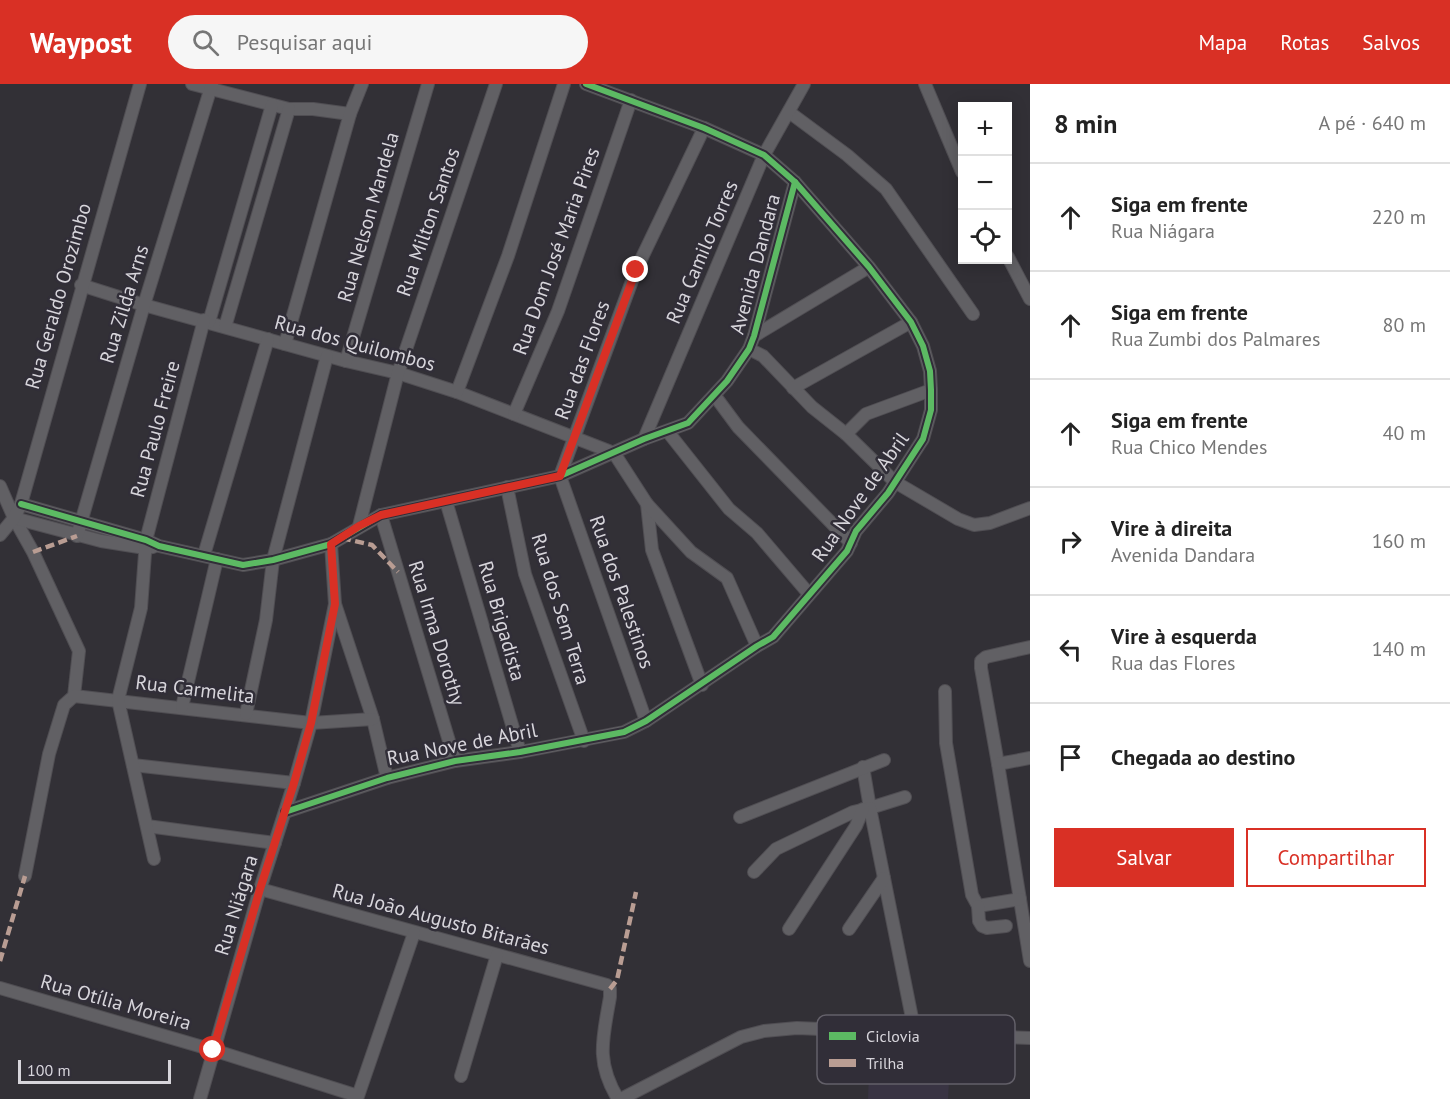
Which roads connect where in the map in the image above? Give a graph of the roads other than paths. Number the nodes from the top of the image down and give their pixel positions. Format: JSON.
{"nodes":[{"id":1,"x":140,"y":84,"type":"edge"},
{"id":2,"x":192,"y":84,"type":"edge"},
{"id":3,"x":362,"y":84,"type":"edge"},
{"id":4,"x":428,"y":84,"type":"edge"},
{"id":5,"x":496,"y":84,"type":"edge"},
{"id":6,"x":564,"y":84,"type":"edge"},
{"id":7,"x":586,"y":84,"type":"edge"},
{"id":8,"x":804,"y":84,"type":"edge"},
{"id":9,"x":925,"y":84,"type":"edge"},
{"id":10,"x":211,"y":87,"type":"edge"},
{"id":11,"x":631,"y":100,"type":"junction"},
{"id":12,"x":272,"y":105,"type":"junction"},
{"id":13,"x":289,"y":109,"type":"junction"},
{"id":14,"x":789,"y":112,"type":"junction"},
{"id":15,"x":350,"y":114,"type":"junction"},
{"id":16,"x":705,"y":128,"type":"junction"},
{"id":17,"x":764,"y":155,"type":"junction"},
{"id":18,"x":958,"y":160,"type":"edge"},
{"id":19,"x":795,"y":182,"type":"junction"},
{"id":20,"x":237,"y":219,"type":"junction"},
{"id":21,"x":255,"y":225,"type":"junction"},
{"id":22,"x":1012,"y":264,"type":"edge"},
{"id":23,"x":869,"y":267,"type":"junction"},
{"id":24,"x":81,"y":285,"type":"junction"},
{"id":25,"x":1030,"y":299,"type":"edge"},
{"id":26,"x":144,"y":305,"type":"junction"},
{"id":27,"x":973,"y":314,"type":"dead end"},
{"id":28,"x":207,"y":321,"type":"junction"},
{"id":29,"x":911,"y":322,"type":"junction"},
{"id":30,"x":225,"y":327,"type":"junction"},
{"id":31,"x":754,"y":336,"type":"junction"},
{"id":32,"x":268,"y":339,"type":"junction"},
{"id":33,"x":285,"y":344,"type":"junction"},
{"id":34,"x":749,"y":349,"type":"junction"},
{"id":35,"x":327,"y":356,"type":"junction"},
{"id":36,"x":346,"y":361,"type":"junction"},
{"id":37,"x":398,"y":373,"type":"junction"},
{"id":38,"x":793,"y":388,"type":"junction"},
{"id":39,"x":931,"y":390,"type":"junction"},
{"id":40,"x":457,"y":392,"type":"junction"},
{"id":41,"x":715,"y":396,"type":"junction"},
{"id":42,"x":514,"y":414,"type":"junction"},
{"id":43,"x":668,"y":432,"type":"junction"},
{"id":44,"x":846,"y":434,"type":"junction"},
{"id":45,"x":574,"y":437,"type":"junction"},
{"id":46,"x":644,"y":439,"type":"junction"},
{"id":47,"x":614,"y":453,"type":"junction"},
{"id":48,"x":560,"y":476,"type":"junction"},
{"id":49,"x":895,"y":482,"type":"junction"},
{"id":50,"x":0,"y":486,"type":"edge"},
{"id":51,"x":507,"y":488,"type":"junction"},
{"id":52,"x":446,"y":501,"type":"junction"},
{"id":53,"x":21,"y":504,"type":"junction"},
{"id":54,"x":647,"y":504,"type":"junction"},
{"id":55,"x":1030,"y":508,"type":"edge"},
{"id":56,"x":381,"y":515,"type":"junction"},
{"id":57,"x":14,"y":518,"type":"junction"},
{"id":58,"x":81,"y":521,"type":"junction"},
{"id":59,"x":359,"y":526,"type":"junction"},
{"id":60,"x":0,"y":535,"type":"edge"},
{"id":61,"x":77,"y":536,"type":"junction"},
{"id":62,"x":851,"y":543,"type":"junction"},
{"id":63,"x":146,"y":544,"type":"junction"},
{"id":64,"x":331,"y":544,"type":"junction"},
{"id":65,"x":204,"y":555,"type":"junction"},
{"id":66,"x":217,"y":559,"type":"junction"},
{"id":67,"x":273,"y":560,"type":"junction"},
{"id":68,"x":809,"y":594,"type":"junction"},
{"id":69,"x":335,"y":604,"type":"junction"},
{"id":70,"x":757,"y":646,"type":"junction"},
{"id":71,"x":1030,"y":647,"type":"edge"},
{"id":72,"x":702,"y":685,"type":"junction"},
{"id":73,"x":945,"y":691,"type":"dead end"},
{"id":74,"x":74,"y":696,"type":"junction"},
{"id":75,"x":118,"y":700,"type":"junction"},
{"id":76,"x":182,"y":707,"type":"junction"},
{"id":77,"x":246,"y":714,"type":"junction"},
{"id":78,"x":373,"y":719,"type":"junction"},
{"id":79,"x":646,"y":721,"type":"junction"},
{"id":80,"x":311,"y":723,"type":"junction"},
{"id":81,"x":584,"y":741,"type":"junction"},
{"id":82,"x":519,"y":752,"type":"junction"},
{"id":83,"x":1030,"y":758,"type":"edge"},
{"id":84,"x":884,"y":760,"type":"dead end"},
{"id":85,"x":455,"y":761,"type":"junction"},
{"id":86,"x":998,"y":764,"type":"junction"},
{"id":87,"x":133,"y":765,"type":"junction"},
{"id":88,"x":863,"y":768,"type":"junction"},
{"id":89,"x":387,"y":778,"type":"junction"},
{"id":90,"x":294,"y":783,"type":"junction"},
{"id":91,"x":906,"y":797,"type":"dead end"},
{"id":92,"x":867,"y":808,"type":"junction"},
{"id":93,"x":285,"y":812,"type":"junction"},
{"id":94,"x":740,"y":817,"type":"dead end"},
{"id":95,"x":147,"y":826,"type":"junction"},
{"id":96,"x":275,"y":843,"type":"junction"},
{"id":97,"x":154,"y":859,"type":"dead end"},
{"id":98,"x":754,"y":872,"type":"dead end"},
{"id":99,"x":25,"y":876,"type":"dead end"},
{"id":100,"x":884,"y":878,"type":"junction"},
{"id":101,"x":260,"y":889,"type":"junction"},
{"id":102,"x":1020,"y":899,"type":"junction"},
{"id":103,"x":978,"y":906,"type":"junction"},
{"id":104,"x":1006,"y":926,"type":"dead end"},
{"id":105,"x":849,"y":928,"type":"dead end"},
{"id":106,"x":789,"y":929,"type":"dead end"},
{"id":107,"x":414,"y":933,"type":"junction"},
{"id":108,"x":497,"y":955,"type":"junction"},
{"id":109,"x":1030,"y":961,"type":"edge"},
{"id":110,"x":0,"y":988,"type":"edge"},
{"id":111,"x":911,"y":1015,"type":"edge"},
{"id":112,"x":817,"y":1029,"type":"edge"},
{"id":113,"x":1015,"y":1037,"type":"edge"},
{"id":114,"x":1030,"y":1038,"type":"edge"},
{"id":115,"x":213,"y":1050,"type":"junction"},
{"id":116,"x":461,"y":1076,"type":"dead end"},
{"id":117,"x":200,"y":1099,"type":"edge"},
{"id":118,"x":620,"y":1099,"type":"edge"}],
"edges":[{"from":1,"to":24,"type":"street","name":"Rua Geraldo Orozimbo"},
{"from":2,"to":10,"type":"street"},
{"from":3,"to":15,"type":"street"},
{"from":4,"to":36,"type":"street","name":"Rua Nelson Mandela"},
{"from":5,"to":37,"type":"street","name":"Rua Milton Santos"},
{"from":6,"to":40,"type":"street"},
{"from":7,"to":11,"type":"street","name":"Rua Nove de Abril"},
{"from":8,"to":14,"type":"street","name":"Rua Camilo Torres"},
{"from":9,"to":18,"type":"street"},
{"from":10,"to":12,"type":"street"},
{"from":10,"to":26,"type":"street","name":"Rua Zilda Arns"},
{"from":11,"to":16,"type":"street","name":"Rua Nove de Abril"},
{"from":11,"to":42,"type":"street","name":"Rua Dom José Maria Pires"},
{"from":12,"to":13,"type":"street"},
{"from":12,"to":20,"type":"street","name":"Rua Paulo Freire"},
{"from":13,"to":15,"type":"street"},
{"from":13,"to":21,"type":"street"},
{"from":14,"to":17,"type":"street","name":"Rua Camilo Torres"},
{"from":14,"to":27,"type":"street"},
{"from":15,"to":33,"type":"street"},
{"from":16,"to":17,"type":"street","name":"Rua Nove de Abril"},
{"from":16,"to":45,"type":"street","name":"Rua das Flores"},
{"from":17,"to":19,"type":"street","name":"Rua Nove de Abril"},
{"from":17,"to":46,"type":"street","name":"Rua Camilo Torres"},
{"from":19,"to":23,"type":"street","name":"Rua Nove de Abril"},
{"from":19,"to":31,"type":"street","name":"Avenida Dandara"},
{"from":20,"to":21,"type":"street"},
{"from":20,"to":28,"type":"street","name":"Rua Paulo Freire"},
{"from":21,"to":30,"type":"street"},
{"from":22,"to":25,"type":"street"},
{"from":23,"to":29,"type":"street","name":"Rua Nove de Abril"},
{"from":23,"to":31,"type":"street"},
{"from":24,"to":26,"type":"street","name":"Rua dos Quilombos"},
{"from":24,"to":53,"type":"street","name":"Rua Geraldo Orozimbo"},
{"from":26,"to":28,"type":"street","name":"Rua dos Quilombos"},
{"from":26,"to":58,"type":"street","name":"Rua Zilda Arns"},
{"from":28,"to":30,"type":"street","name":"Rua dos Quilombos"},
{"from":28,"to":63,"type":"street","name":"Rua Paulo Freire"},
{"from":29,"to":38,"type":"street"},
{"from":29,"to":39,"type":"street","name":"Rua Nove de Abril"},
{"from":30,"to":32,"type":"street","name":"Rua dos Quilombos"},
{"from":31,"to":34,"type":"street","name":"Avenida Dandara"},
{"from":32,"to":33,"type":"street","name":"Rua dos Quilombos"},
{"from":32,"to":65,"type":"street"},
{"from":33,"to":35,"type":"street","name":"Rua dos Quilombos"},
{"from":34,"to":38,"type":"street"},
{"from":34,"to":41,"type":"street","name":"Avenida Dandara"},
{"from":35,"to":36,"type":"street","name":"Rua dos Quilombos"},
{"from":35,"to":67,"type":"street"},
{"from":36,"to":37,"type":"street","name":"Rua dos Quilombos"},
{"from":37,"to":40,"type":"street","name":"Rua dos Quilombos"},
{"from":37,"to":59,"type":"street","name":"Rua Milton Santos"},
{"from":38,"to":44,"type":"street"},
{"from":39,"to":44,"type":"street"},
{"from":39,"to":49,"type":"street","name":"Rua Nove de Abril"},
{"from":40,"to":42,"type":"street","name":"Rua dos Quilombos"},
{"from":41,"to":43,"type":"street","name":"Avenida Dandara"},
{"from":41,"to":62,"type":"street"},
{"from":42,"to":45,"type":"street","name":"Rua dos Quilombos"},
{"from":43,"to":46,"type":"street","name":"Avenida Dandara"},
{"from":43,"to":68,"type":"street"},
{"from":44,"to":49,"type":"street"},
{"from":45,"to":47,"type":"street","name":"Rua dos Quilombos"},
{"from":45,"to":48,"type":"street","name":"Rua das Flores"},
{"from":46,"to":47,"type":"street","name":"Avenida Dandara"},
{"from":47,"to":48,"type":"street","name":"Avenida Dandara"},
{"from":47,"to":54,"type":"street"},
{"from":48,"to":51,"type":"street","name":"Avenida Dandara"},
{"from":48,"to":79,"type":"street","name":"Rua dos Palestinos"},
{"from":49,"to":55,"type":"street"},
{"from":49,"to":62,"type":"street","name":"Rua Nove de Abril"},
{"from":50,"to":57,"type":"street"},
{"from":51,"to":52,"type":"street","name":"Avenida Dandara"},
{"from":51,"to":81,"type":"street","name":"Rua dos Sem Terra"},
{"from":52,"to":56,"type":"street","name":"Avenida Dandara"},
{"from":52,"to":82,"type":"street","name":"Rua Brigadista"},
{"from":53,"to":57,"type":"street","name":"Rua Geraldo Orozimbo"},
{"from":53,"to":58,"type":"street","name":"Avenida Dandara"},
{"from":54,"to":70,"type":"street"},
{"from":54,"to":72,"type":"street"},
{"from":56,"to":59,"type":"street","name":"Avenida Dandara"},
{"from":56,"to":85,"type":"street","name":"Rua Irma Dorothy"},
{"from":57,"to":60,"type":"street","name":"Rua Geraldo Orozimbo"},
{"from":57,"to":61,"type":"street","name":"Avenida Dandara"},
{"from":57,"to":74,"type":"street"},
{"from":58,"to":61,"type":"street","name":"Rua Zilda Arns"},
{"from":58,"to":63,"type":"street","name":"Avenida Dandara"},
{"from":59,"to":64,"type":"street","name":"Avenida Dandara"},
{"from":61,"to":63,"type":"street","name":"Avenida Dandara"},
{"from":62,"to":68,"type":"street","name":"Rua Nove de Abril"},
{"from":63,"to":65,"type":"street","name":"Avenida Dandara"},
{"from":63,"to":75,"type":"street","name":"Rua Paulo Freire"},
{"from":64,"to":67,"type":"street","name":"Avenida Dandara"},
{"from":64,"to":69,"type":"street"},
{"from":65,"to":66,"type":"street","name":"Avenida Dandara"},
{"from":66,"to":67,"type":"street","name":"Avenida Dandara"},
{"from":66,"to":76,"type":"street"},
{"from":67,"to":77,"type":"street"},
{"from":68,"to":70,"type":"street","name":"Rua Nove de Abril"},
{"from":69,"to":78,"type":"street"},
{"from":69,"to":80,"type":"street","name":"Rua Niágara"},
{"from":70,"to":72,"type":"street","name":"Rua Nove de Abril"},
{"from":71,"to":86,"type":"street"},
{"from":72,"to":79,"type":"street","name":"Rua Nove de Abril"},
{"from":73,"to":103,"type":"street"},
{"from":74,"to":75,"type":"street","name":"Rua Carmelita"},
{"from":74,"to":99,"type":"street"},
{"from":75,"to":76,"type":"street","name":"Rua Carmelita"},
{"from":75,"to":87,"type":"street"},
{"from":76,"to":77,"type":"street","name":"Rua Carmelita"},
{"from":77,"to":80,"type":"street","name":"Rua Carmelita"},
{"from":78,"to":80,"type":"street","name":"Rua Carmelita"},
{"from":78,"to":89,"type":"street"},
{"from":79,"to":81,"type":"street","name":"Rua Nove de Abril"},
{"from":80,"to":90,"type":"street","name":"Rua Niágara"},
{"from":81,"to":82,"type":"street","name":"Rua Nove de Abril"},
{"from":82,"to":85,"type":"street","name":"Rua Nove de Abril"},
{"from":83,"to":86,"type":"street"},
{"from":84,"to":88,"type":"street"},
{"from":85,"to":89,"type":"street","name":"Rua Nove de Abril"},
{"from":86,"to":102,"type":"street"},
{"from":87,"to":90,"type":"street"},
{"from":87,"to":95,"type":"street"},
{"from":88,"to":92,"type":"street"},
{"from":88,"to":94,"type":"street"},
{"from":89,"to":93,"type":"street","name":"Rua Nove de Abril"},
{"from":90,"to":93,"type":"street","name":"Rua Niágara"},
{"from":91,"to":92,"type":"street"},
{"from":92,"to":98,"type":"street"},
{"from":92,"to":100,"type":"street"},
{"from":92,"to":106,"type":"street"},
{"from":93,"to":96,"type":"street","name":"Rua Niágara"},
{"from":95,"to":96,"type":"street"},
{"from":95,"to":97,"type":"street"},
{"from":96,"to":101,"type":"street","name":"Rua Niágara"},
{"from":100,"to":105,"type":"street"},
{"from":100,"to":111,"type":"street"},
{"from":101,"to":107,"type":"street","name":"Rua João Augusto Bitarães"},
{"from":101,"to":115,"type":"street","name":"Rua Niágara"},
{"from":102,"to":103,"type":"street"},
{"from":102,"to":109,"type":"street"},
{"from":103,"to":104,"type":"street"},
{"from":107,"to":108,"type":"street","name":"Rua João Augusto Bitarães"},
{"from":107,"to":115,"type":"street","name":"Rua Otília Moreira"},
{"from":108,"to":116,"type":"street"},
{"from":108,"to":118,"type":"street","name":"Rua João Augusto Bitarães"},
{"from":110,"to":115,"type":"street","name":"Rua Otília Moreira"},
{"from":112,"to":118,"type":"street"},
{"from":113,"to":114,"type":"street"},
{"from":115,"to":117,"type":"street","name":"Rua Niágara"}]}
